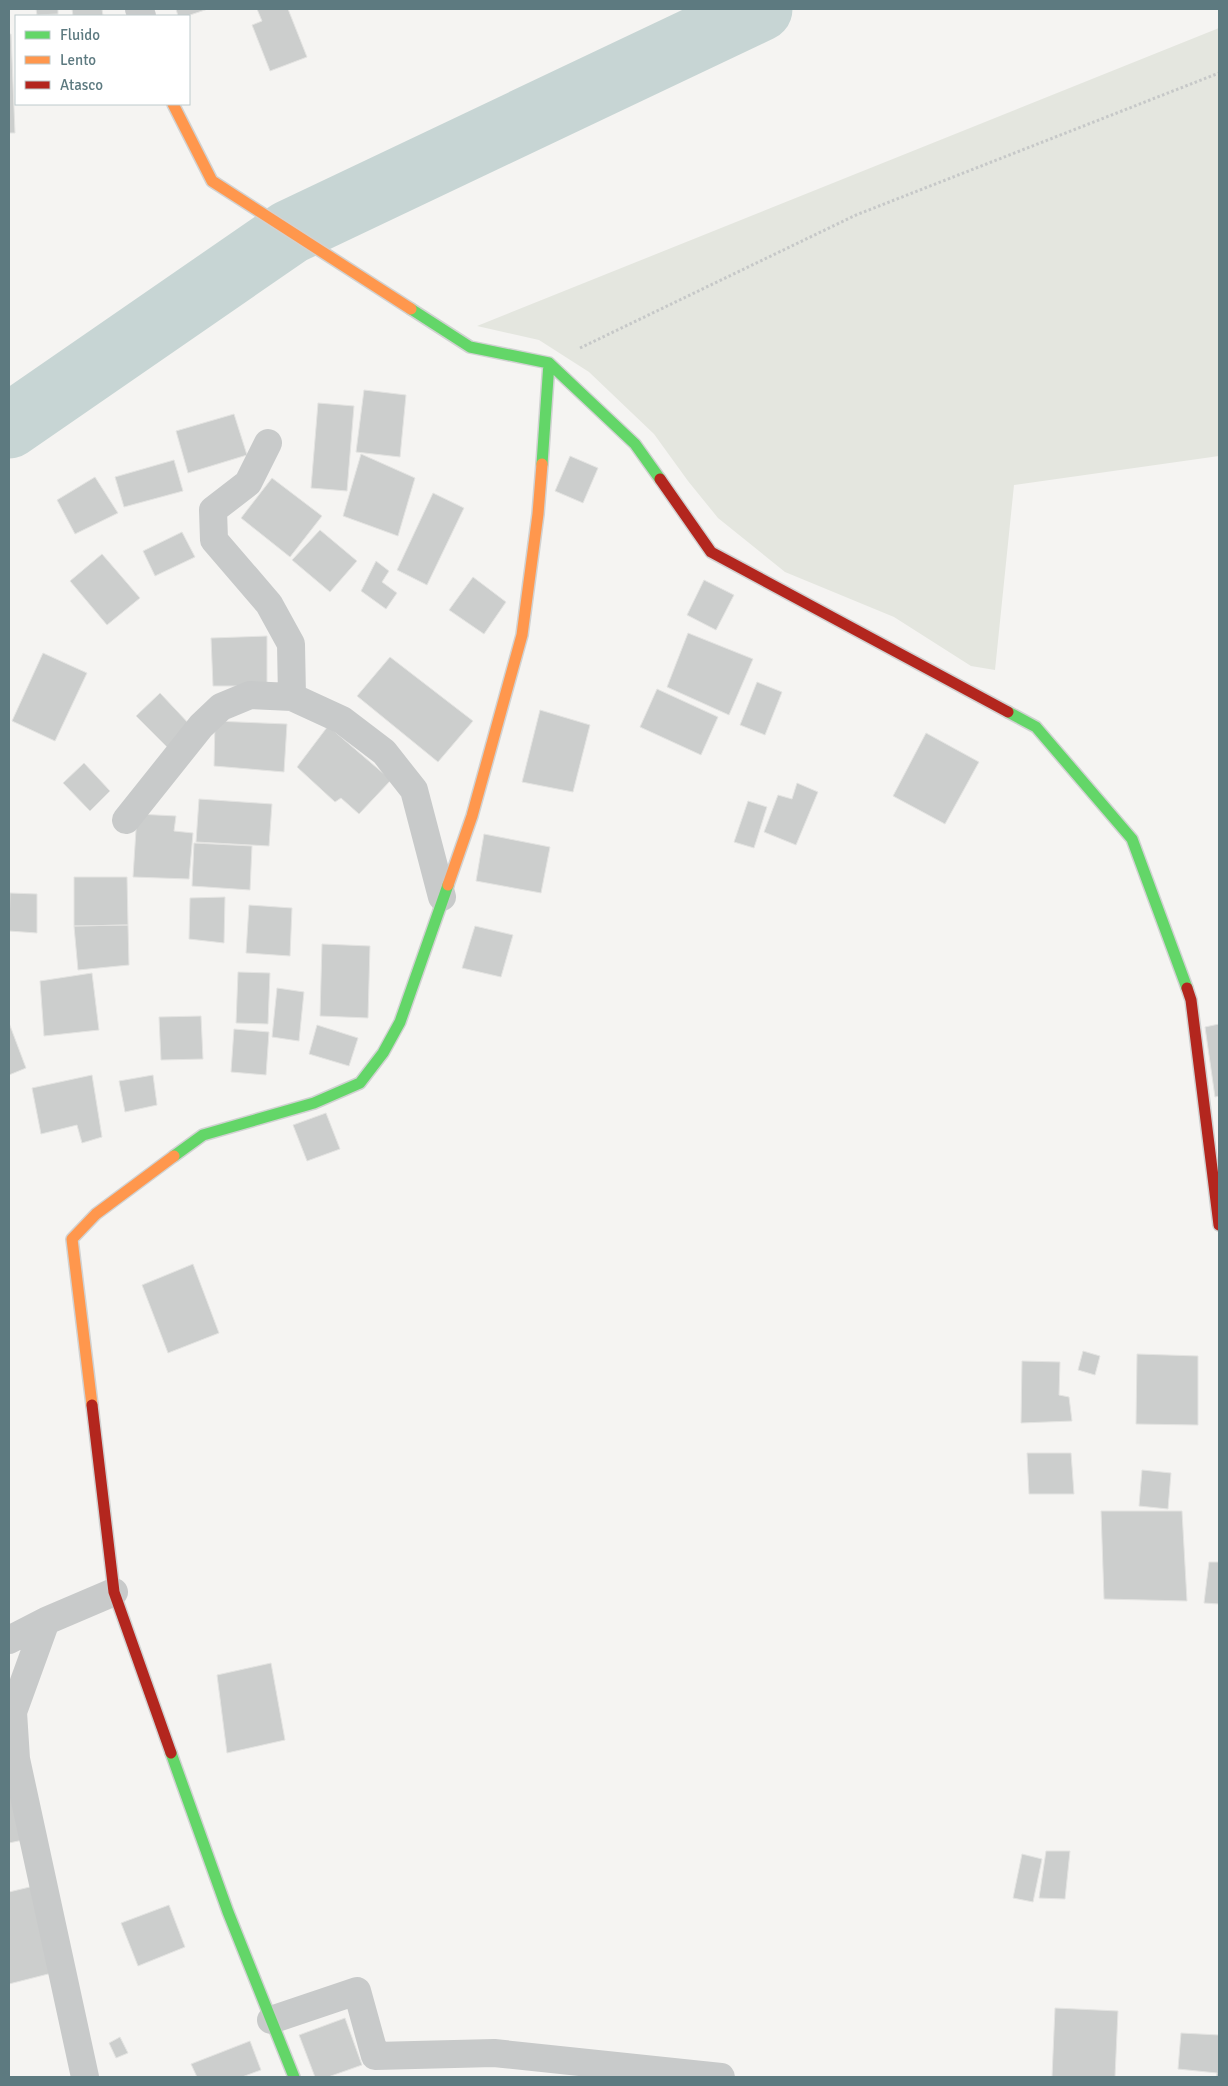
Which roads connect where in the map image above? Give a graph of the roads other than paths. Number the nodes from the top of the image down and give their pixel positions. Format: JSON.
{"nodes":[{"id":1,"x":173,"y":105,"type":"edge"},
{"id":2,"x":549,"y":363,"type":"junction"},
{"id":3,"x":268,"y":443,"type":"dead end"},
{"id":4,"x":292,"y":697,"type":"junction"},
{"id":5,"x":126,"y":820,"type":"dead end"},
{"id":6,"x":442,"y":897,"type":"junction"},
{"id":7,"x":1219,"y":1225,"type":"edge"},
{"id":8,"x":114,"y":1592,"type":"junction"},
{"id":9,"x":46,"y":1621,"type":"junction"},
{"id":10,"x":9,"y":1640,"type":"edge"},
{"id":11,"x":271,"y":2020,"type":"junction"},
{"id":12,"x":85,"y":2077,"type":"edge"},
{"id":13,"x":294,"y":2077,"type":"edge"},
{"id":14,"x":722,"y":2077,"type":"edge"}],
"edges":[{"from":1,"to":2,"type":"street"},
{"from":2,"to":6,"type":"street"},
{"from":2,"to":7,"type":"street"},
{"from":3,"to":4,"type":"street"},
{"from":4,"to":5,"type":"street"},
{"from":4,"to":6,"type":"street"},
{"from":6,"to":8,"type":"street"},
{"from":8,"to":9,"type":"street"},
{"from":8,"to":11,"type":"street"},
{"from":9,"to":10,"type":"street"},
{"from":9,"to":12,"type":"street"},
{"from":11,"to":13,"type":"street"},
{"from":11,"to":14,"type":"street"}]}
